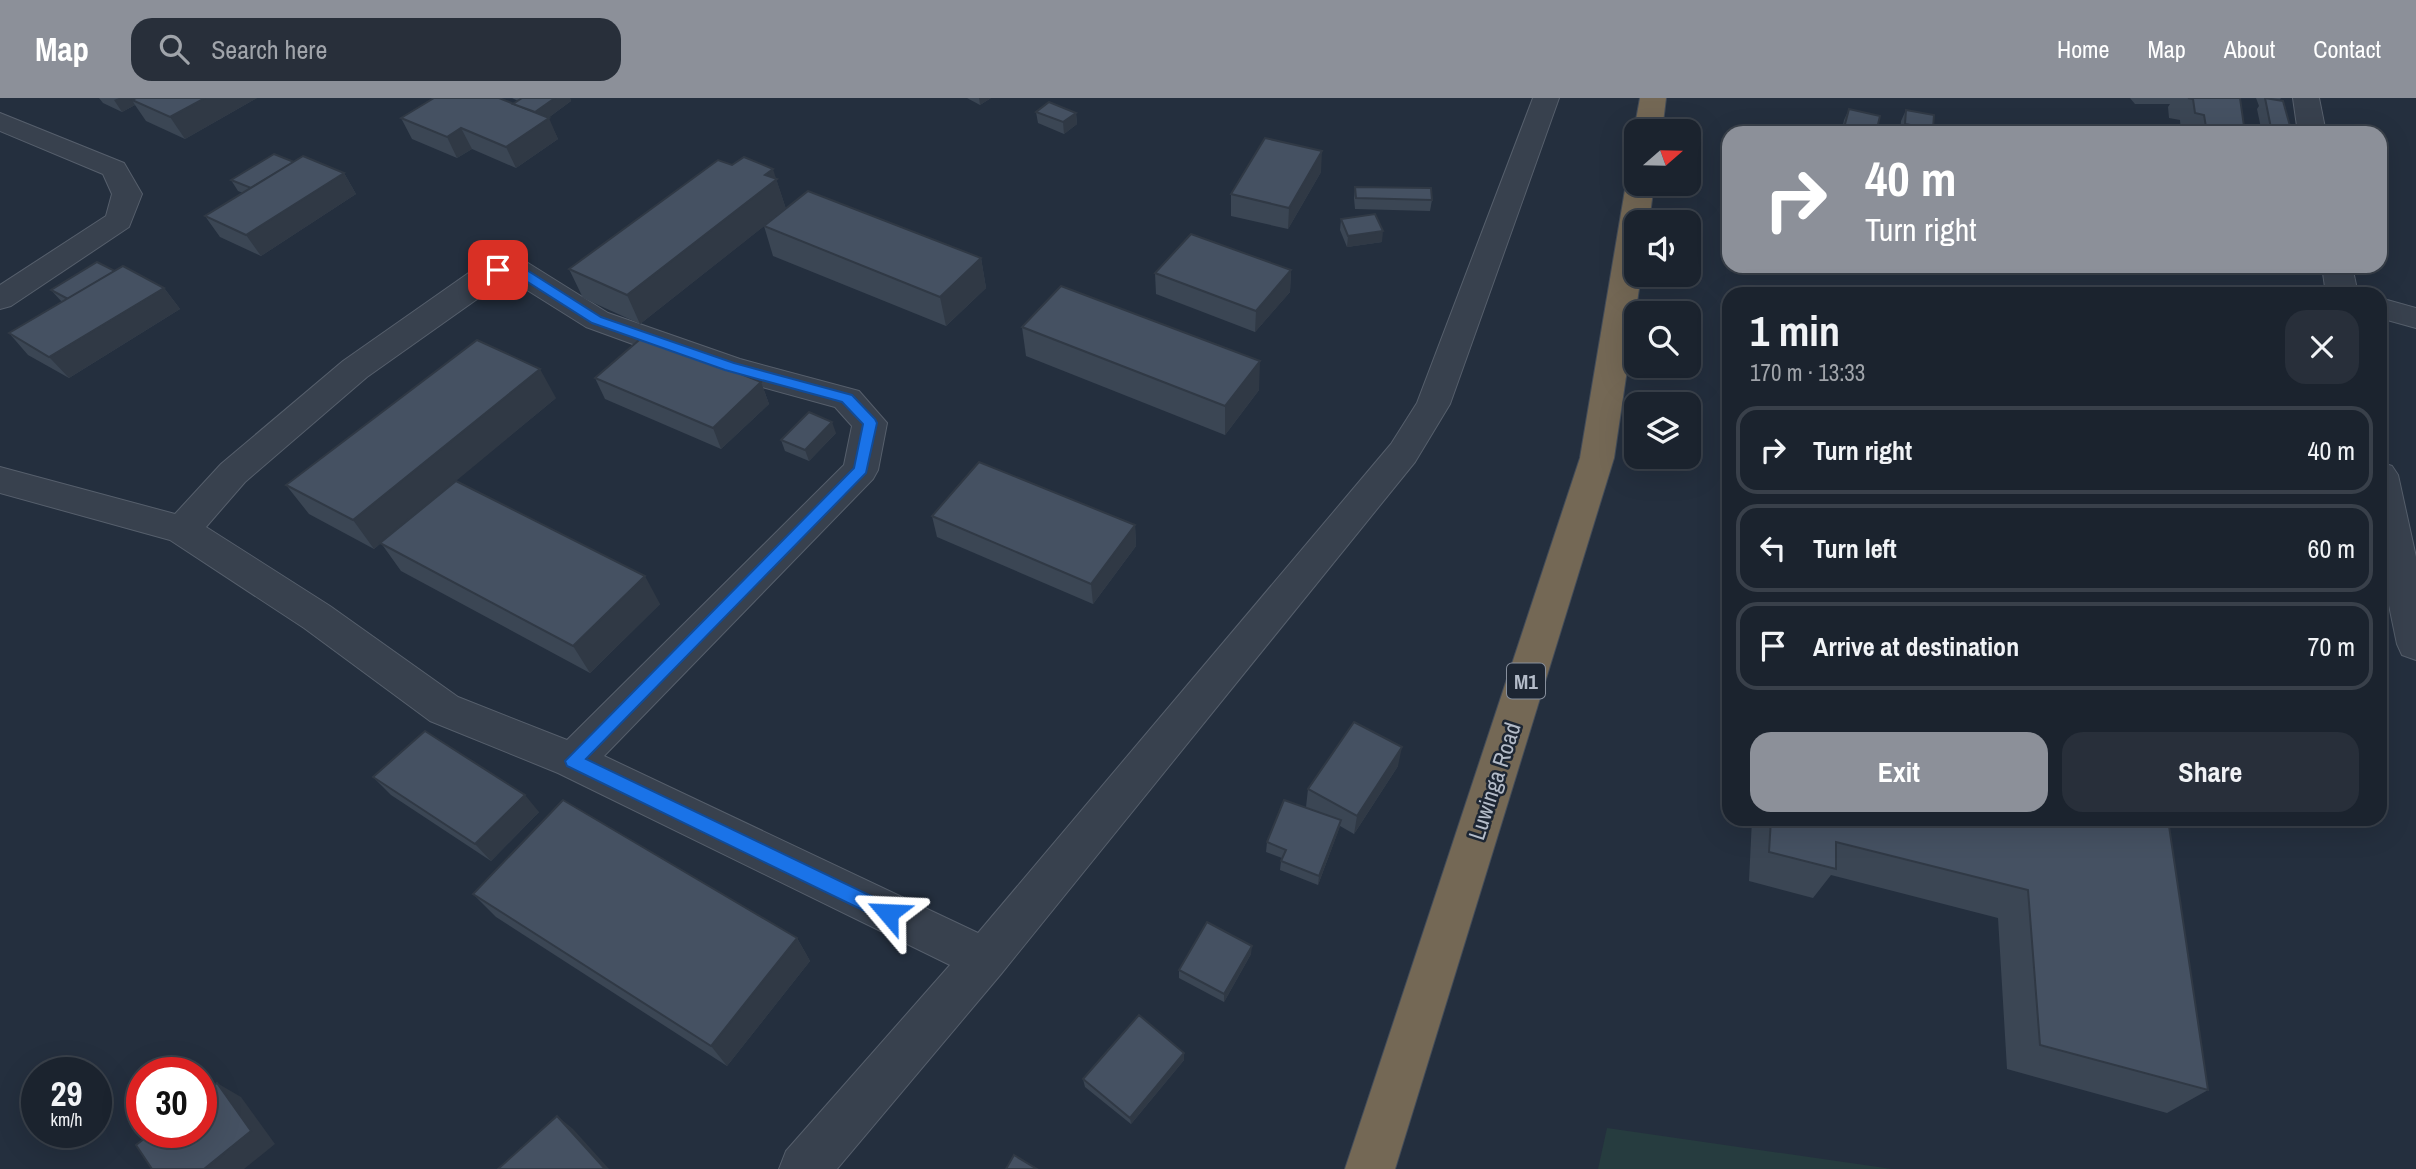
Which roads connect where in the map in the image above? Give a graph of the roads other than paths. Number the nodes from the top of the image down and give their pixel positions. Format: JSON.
{"nodes":[{"id":1,"x":1546,"y":98,"type":"edge"},
{"id":2,"x":1653,"y":98,"type":"edge"},
{"id":3,"x":2306,"y":98,"type":"edge"},
{"id":4,"x":1650,"y":119,"type":"edge"},
{"id":5,"x":0,"y":121,"type":"edge"},
{"id":6,"x":2311,"y":126,"type":"edge"},
{"id":7,"x":1638,"y":196,"type":"edge"},
{"id":8,"x":0,"y":299,"type":"edge"},
{"id":9,"x":2387,"y":311,"type":"edge"},
{"id":10,"x":2416,"y":318,"type":"edge"},
{"id":11,"x":0,"y":480,"type":"edge"},
{"id":12,"x":2387,"y":508,"type":"edge"},
{"id":13,"x":182,"y":530,"type":"junction"},
{"id":14,"x":2416,"y":644,"type":"edge"},
{"id":15,"x":573,"y":761,"type":"junction"},
{"id":16,"x":985,"y":959,"type":"junction"},
{"id":17,"x":804,"y":1169,"type":"edge"},
{"id":18,"x":1370,"y":1169,"type":"edge"}],
"edges":[{"from":1,"to":16,"type":"street"},
{"from":2,"to":4,"type":"highway"},
{"from":3,"to":6,"type":"street"},
{"from":5,"to":8,"type":"street"},
{"from":7,"to":18,"type":"highway","name":"Luwinga Road","number":"M1"},
{"from":9,"to":10,"type":"street"},
{"from":11,"to":13,"type":"street"},
{"from":12,"to":14,"type":"street"},
{"from":13,"to":15,"type":"street"},
{"from":13,"to":15,"type":"street"},
{"from":15,"to":16,"type":"street"},
{"from":16,"to":17,"type":"street"}]}
